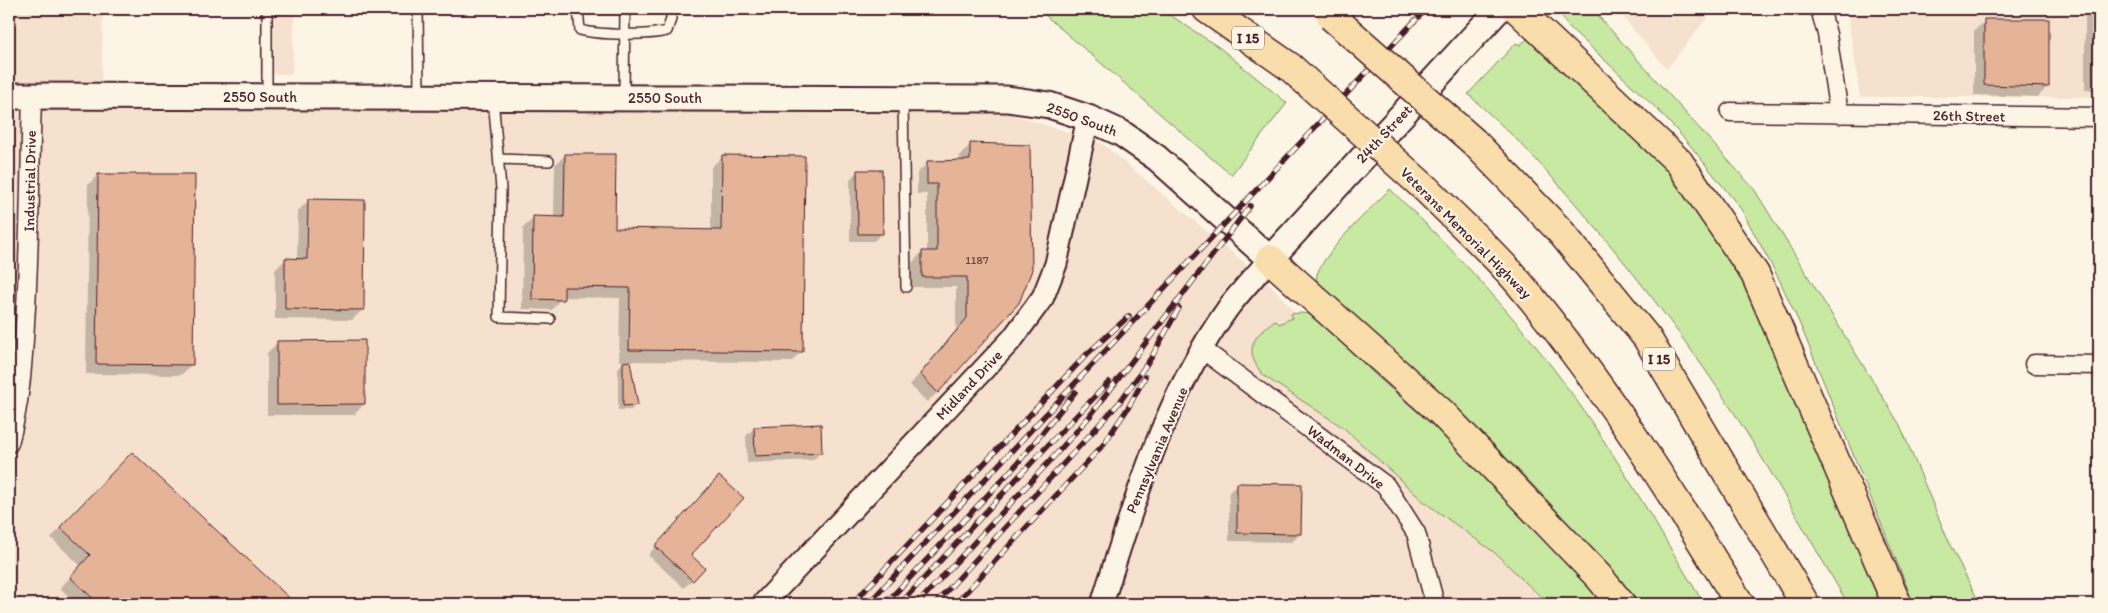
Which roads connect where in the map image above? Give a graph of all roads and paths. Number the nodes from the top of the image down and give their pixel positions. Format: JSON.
{"nodes":[{"id":1,"x":267,"y":9,"type":"edge"},
{"id":2,"x":418,"y":9,"type":"edge"},
{"id":3,"x":578,"y":9,"type":"edge"},
{"id":4,"x":624,"y":9,"type":"edge"},
{"id":5,"x":671,"y":9,"type":"edge"},
{"id":6,"x":1207,"y":9,"type":"edge"},
{"id":7,"x":1499,"y":9,"type":"edge"},
{"id":8,"x":1517,"y":9,"type":"edge"},
{"id":9,"x":1820,"y":9,"type":"edge"},
{"id":10,"x":1325,"y":12,"type":"edge"},
{"id":11,"x":624,"y":33,"type":"junction"},
{"id":12,"x":20,"y":96,"type":"edge"},
{"id":13,"x":266,"y":97,"type":"junction"},
{"id":14,"x":419,"y":98,"type":"junction"},
{"id":15,"x":493,"y":98,"type":"junction"},
{"id":16,"x":624,"y":98,"type":"junction"},
{"id":17,"x":903,"y":99,"type":"junction"},
{"id":18,"x":1730,"y":112,"type":"dead end"},
{"id":19,"x":1839,"y":114,"type":"junction"},
{"id":20,"x":2099,"y":117,"type":"edge"},
{"id":21,"x":1088,"y":118,"type":"junction"},
{"id":22,"x":499,"y":159,"type":"junction"},
{"id":23,"x":549,"y":161,"type":"dead end"},
{"id":24,"x":1270,"y":259,"type":"junction"},
{"id":25,"x":906,"y":287,"type":"dead end"},
{"id":26,"x":550,"y":319,"type":"dead end"},
{"id":27,"x":1202,"y":349,"type":"junction"},
{"id":28,"x":2034,"y":364,"type":"dead end"},
{"id":29,"x":2099,"y":365,"type":"edge"},
{"id":30,"x":9,"y":443,"type":"edge"},
{"id":31,"x":763,"y":604,"type":"edge"},
{"id":32,"x":1102,"y":604,"type":"edge"},
{"id":33,"x":1436,"y":604,"type":"edge"},
{"id":34,"x":1621,"y":604,"type":"edge"},
{"id":35,"x":1740,"y":604,"type":"edge"},
{"id":36,"x":1805,"y":604,"type":"edge"},
{"id":37,"x":1896,"y":604,"type":"edge"}],
"edges":[{"from":1,"to":13,"type":"lane"},
{"from":2,"to":14,"type":"lane"},
{"from":3,"to":11,"type":"lane"},
{"from":4,"to":11,"type":"lane"},
{"from":5,"to":11,"type":"lane"},
{"from":6,"to":35,"type":"highway","name":"Veterans Memorial Highway","number":"I 15","bridge":true},
{"from":7,"to":24,"type":"main road","name":"24th Street"},
{"from":8,"to":37,"type":"highway"},
{"from":9,"to":19,"type":"street"},
{"from":10,"to":36,"type":"highway","number":"I 15","bridge":true},
{"from":11,"to":16,"type":"lane"},
{"from":12,"to":13,"type":"main road","name":"2550 South"},
{"from":12,"to":30,"type":"street","name":"Industrial Drive"},
{"from":13,"to":14,"type":"main road","name":"2550 South"},
{"from":14,"to":15,"type":"main road","name":"2550 South"},
{"from":15,"to":16,"type":"main road","name":"2550 South"},
{"from":15,"to":22,"type":"lane"},
{"from":16,"to":17,"type":"main road","name":"2550 South"},
{"from":17,"to":21,"type":"main road","name":"2550 South"},
{"from":17,"to":25,"type":"lane"},
{"from":18,"to":19,"type":"street","name":"26th Street"},
{"from":19,"to":20,"type":"street","name":"26th Street"},
{"from":21,"to":24,"type":"main road","name":"2550 South"},
{"from":21,"to":31,"type":"street","name":"Midland Drive"},
{"from":22,"to":23,"type":"lane"},
{"from":22,"to":26,"type":"lane"},
{"from":24,"to":27,"type":"street","name":"Pennsylvania Avenue"},
{"from":24,"to":34,"type":"highway"},
{"from":27,"to":32,"type":"street","name":"Pennsylvania Avenue"},
{"from":27,"to":33,"type":"street","name":"Wadman Drive"},
{"from":28,"to":29,"type":"street"}]}
